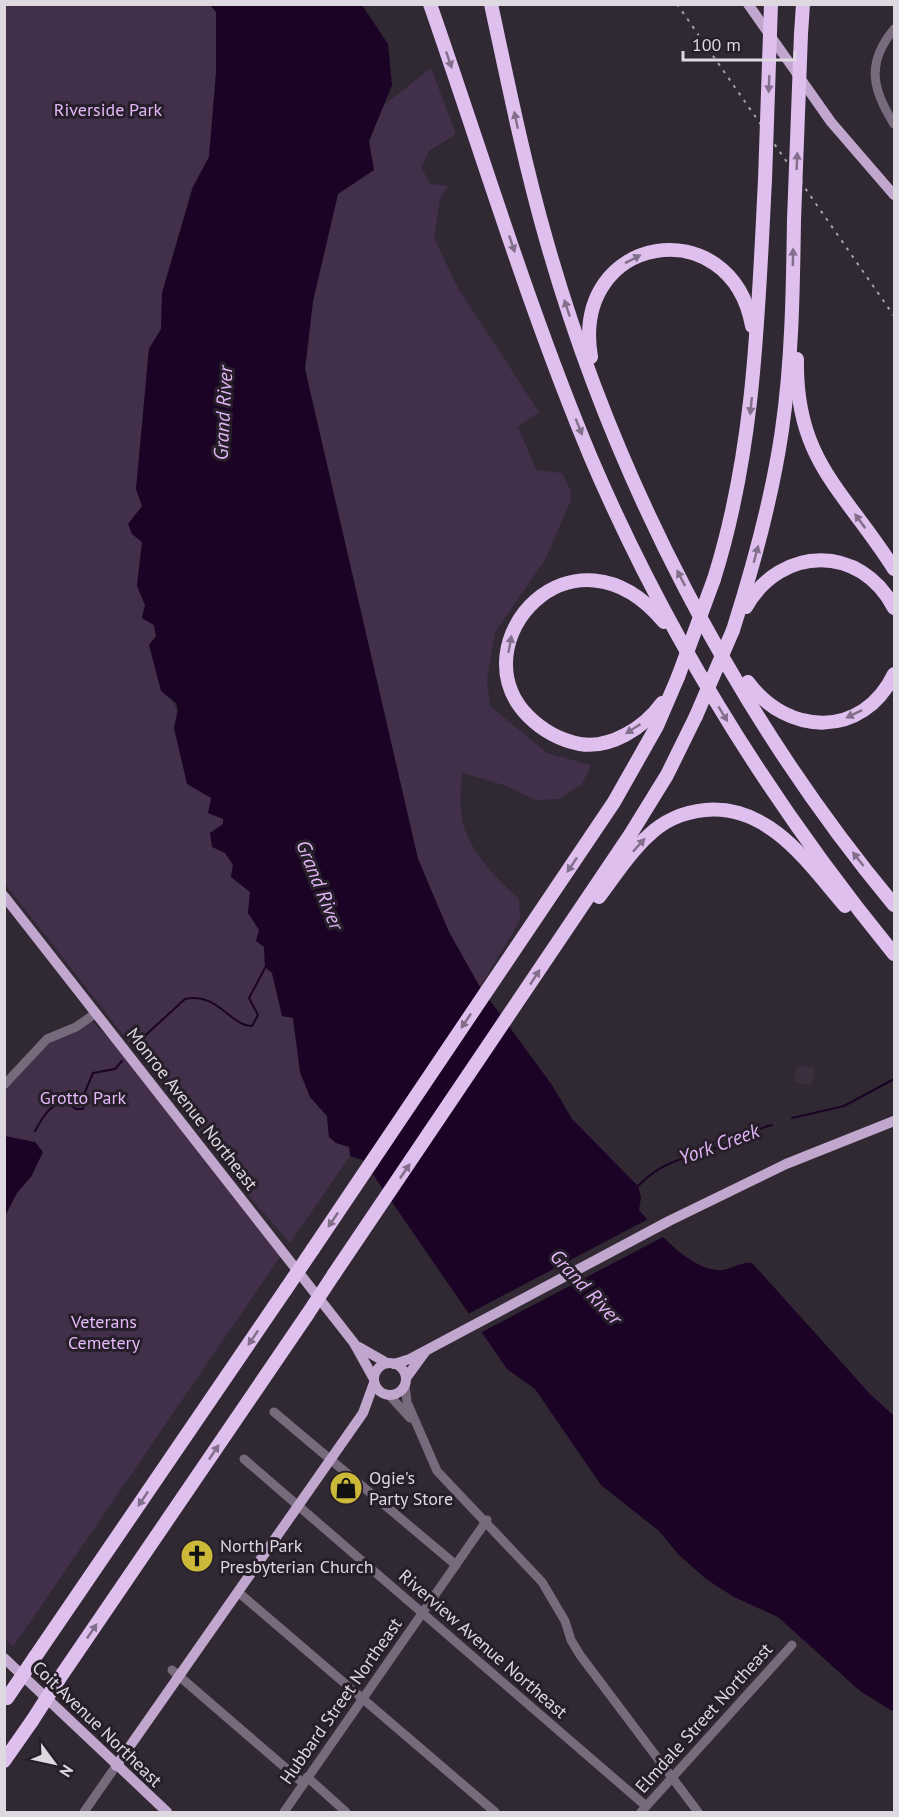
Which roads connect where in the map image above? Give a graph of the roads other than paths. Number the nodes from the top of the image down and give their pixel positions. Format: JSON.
{"nodes":[{"id":1,"x":430,"y":4,"type":"edge"},
{"id":2,"x":491,"y":4,"type":"edge"},
{"id":3,"x":748,"y":4,"type":"edge"},
{"id":4,"x":771,"y":4,"type":"edge"},
{"id":5,"x":802,"y":4,"type":"edge"},
{"id":6,"x":894,"y":29,"type":"edge"},
{"id":7,"x":894,"y":124,"type":"edge"},
{"id":8,"x":894,"y":195,"type":"edge"},
{"id":9,"x":793,"y":284,"type":"junction"},
{"id":10,"x":755,"y":368,"type":"junction"},
{"id":11,"x":594,"y":383,"type":"junction"},
{"id":12,"x":894,"y":569,"type":"edge"},
{"id":13,"x":894,"y":608,"type":"edge"},
{"id":14,"x":708,"y":630,"type":"junction"},
{"id":15,"x":733,"y":630,"type":"junction"},
{"id":16,"x":679,"y":641,"type":"junction"},
{"id":17,"x":894,"y":674,"type":"edge"},
{"id":18,"x":676,"y":682,"type":"junction"},
{"id":19,"x":4,"y":896,"type":"edge"},
{"id":20,"x":894,"y":905,"type":"edge"},
{"id":21,"x":549,"y":955,"type":"junction"},
{"id":22,"x":894,"y":955,"type":"edge"},
{"id":23,"x":96,"y":1013,"type":"junction"},
{"id":24,"x":4,"y":1085,"type":"edge"},
{"id":25,"x":894,"y":1121,"type":"edge"},
{"id":26,"x":354,"y":1343,"type":"junction"},
{"id":27,"x":427,"y":1349,"type":"junction"},
{"id":28,"x":391,"y":1364,"type":"junction"},
{"id":29,"x":374,"y":1381,"type":"junction"},
{"id":30,"x":406,"y":1382,"type":"junction"},
{"id":31,"x":388,"y":1396,"type":"junction"},
{"id":32,"x":274,"y":1412,"type":"dead end"},
{"id":33,"x":363,"y":1413,"type":"junction"},
{"id":34,"x":415,"y":1423,"type":"junction"},
{"id":35,"x":244,"y":1459,"type":"dead end"},
{"id":36,"x":330,"y":1459,"type":"junction"},
{"id":37,"x":298,"y":1506,"type":"junction"},
{"id":38,"x":487,"y":1520,"type":"junction"},
{"id":39,"x":456,"y":1565,"type":"junction"},
{"id":40,"x":238,"y":1592,"type":"junction"},
{"id":41,"x":423,"y":1613,"type":"junction"},
{"id":42,"x":792,"y":1645,"type":"dead end"},
{"id":43,"x":4,"y":1658,"type":"edge"},
{"id":44,"x":176,"y":1673,"type":"junction"},
{"id":45,"x":362,"y":1699,"type":"junction"},
{"id":46,"x":6,"y":1700,"type":"edge"},
{"id":47,"x":4,"y":1761,"type":"edge"},
{"id":48,"x":116,"y":1767,"type":"junction"},
{"id":49,"x":671,"y":1777,"type":"junction"},
{"id":50,"x":305,"y":1780,"type":"junction"},
{"id":51,"x":644,"y":1809,"type":"edge"},
{"id":52,"x":84,"y":1812,"type":"edge"},
{"id":53,"x":167,"y":1812,"type":"edge"},
{"id":54,"x":284,"y":1812,"type":"edge"},
{"id":55,"x":346,"y":1812,"type":"edge"},
{"id":56,"x":495,"y":1812,"type":"edge"},
{"id":57,"x":698,"y":1812,"type":"edge"}],
"edges":[{"from":1,"to":16,"type":"highway","one_way":true},
{"from":11,"to":2,"type":"highway","one_way":true},
{"from":3,"to":8,"type":"main road"},
{"from":4,"to":10,"type":"highway","one_way":true,"bridge":true},
{"from":9,"to":5,"type":"highway","one_way":true,"bridge":true},
{"from":6,"to":7,"type":"street"},
{"from":12,"to":9,"type":"highway","one_way":true},
{"from":15,"to":9,"type":"highway","one_way":true},
{"from":11,"to":10,"type":"highway","one_way":true},
{"from":10,"to":18,"type":"highway","one_way":true,"bridge":true},
{"from":14,"to":11,"type":"highway","one_way":true},
{"from":13,"to":15,"type":"highway"},
{"from":17,"to":14,"type":"highway","one_way":true},
{"from":20,"to":14,"type":"highway","one_way":true},
{"from":15,"to":21,"type":"highway","bridge":true},
{"from":18,"to":16,"type":"highway","one_way":true},
{"from":16,"to":22,"type":"highway","one_way":true},
{"from":18,"to":46,"type":"highway","one_way":true,"bridge":true},
{"from":19,"to":23,"type":"main road","name":"Monroe Avenue Northeast"},
{"from":21,"to":22,"type":"highway","one_way":true},
{"from":47,"to":21,"type":"highway","one_way":true,"bridge":true},
{"from":23,"to":24,"type":"street"},
{"from":23,"to":26,"type":"main road","name":"Monroe Avenue Northeast"},
{"from":25,"to":27,"type":"main road"},
{"from":26,"to":28,"type":"main road","name":"Monroe Avenue Northeast"},
{"from":26,"to":29,"type":"main road","name":"Monroe Avenue Northeast"},
{"from":27,"to":28,"type":"main road"},
{"from":27,"to":30,"type":"main road"},
{"from":28,"to":29,"type":"main road"},
{"from":28,"to":30,"type":"main road"},
{"from":29,"to":31,"type":"main road"},
{"from":29,"to":33,"type":"main road"},
{"from":30,"to":31,"type":"main road"},
{"from":30,"to":34,"type":"street"},
{"from":31,"to":33,"type":"main road"},
{"from":31,"to":34,"type":"street"},
{"from":32,"to":36,"type":"street"},
{"from":33,"to":36,"type":"main road"},
{"from":34,"to":38,"type":"street"},
{"from":35,"to":37,"type":"street","name":"Riverview Avenue Northeast"},
{"from":36,"to":37,"type":"main road"},
{"from":36,"to":39,"type":"street"},
{"from":37,"to":40,"type":"main road"},
{"from":37,"to":41,"type":"street","name":"Riverview Avenue Northeast"},
{"from":38,"to":39,"type":"street","name":"Hubbard Street Northeast"},
{"from":38,"to":49,"type":"street"},
{"from":39,"to":41,"type":"street","name":"Hubbard Street Northeast"},
{"from":40,"to":44,"type":"main road"},
{"from":40,"to":45,"type":"street"},
{"from":41,"to":45,"type":"street","name":"Hubbard Street Northeast"},
{"from":41,"to":51,"type":"street","name":"Riverview Avenue Northeast"},
{"from":42,"to":49,"type":"street","name":"Elmdale Street Northeast"},
{"from":43,"to":48,"type":"main road","name":"Coit Avenue Northeast"},
{"from":44,"to":48,"type":"main road"},
{"from":44,"to":50,"type":"street"},
{"from":45,"to":50,"type":"street","name":"Hubbard Street Northeast"},
{"from":45,"to":56,"type":"street"},
{"from":48,"to":52,"type":"street"},
{"from":48,"to":53,"type":"main road","name":"Coit Avenue Northeast"},
{"from":49,"to":51,"type":"street","name":"Elmdale Street Northeast"},
{"from":49,"to":57,"type":"street"},
{"from":50,"to":54,"type":"street","name":"Hubbard Street Northeast"},
{"from":50,"to":55,"type":"street"}]}
